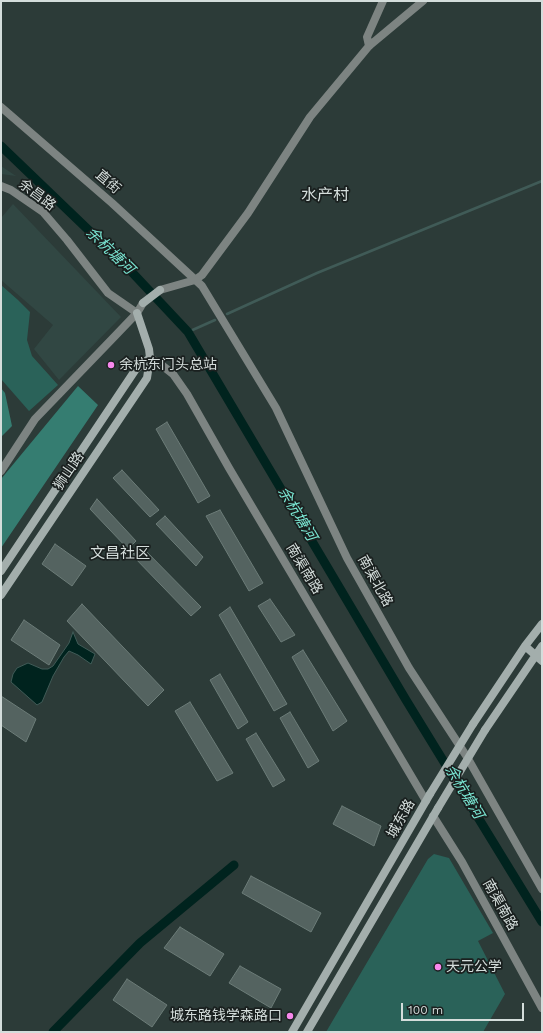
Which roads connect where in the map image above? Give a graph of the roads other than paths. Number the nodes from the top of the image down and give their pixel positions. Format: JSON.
{"nodes":[{"id":1,"x":383,"y":1,"type":"edge"},
{"id":2,"x":423,"y":1,"type":"edge"},
{"id":3,"x":369,"y":46,"type":"junction"},
{"id":4,"x":1,"y":107,"type":"edge"},
{"id":5,"x":1,"y":186,"type":"edge"},
{"id":6,"x":195,"y":280,"type":"junction"},
{"id":7,"x":137,"y":313,"type":"junction"},
{"id":8,"x":150,"y":358,"type":"junction"},
{"id":9,"x":1,"y":471,"type":"edge"},
{"id":10,"x":1,"y":571,"type":"edge"},
{"id":11,"x":1,"y":595,"type":"edge"},
{"id":12,"x":542,"y":624,"type":"edge"},
{"id":13,"x":525,"y":646,"type":"junction"},
{"id":14,"x":542,"y":646,"type":"edge"},
{"id":15,"x":535,"y":654,"type":"junction"},
{"id":16,"x":542,"y":661,"type":"edge"},
{"id":17,"x":428,"y":797,"type":"junction"},
{"id":18,"x":433,"y":816,"type":"junction"},
{"id":19,"x":542,"y":889,"type":"edge"},
{"id":20,"x":542,"y":1008,"type":"edge"},
{"id":21,"x":292,"y":1032,"type":"edge"},
{"id":22,"x":307,"y":1032,"type":"edge"}],
"edges":[{"from":1,"to":3,"type":"street"},
{"from":2,"to":3,"type":"street"},
{"from":3,"to":6,"type":"street"},
{"from":4,"to":6,"type":"street","name":"直街"},
{"from":5,"to":7,"type":"street","name":"余昌路"},
{"from":6,"to":7,"type":"street"},
{"from":6,"to":19,"type":"street","name":"南渠北路"},
{"from":7,"to":8,"type":"street","name":"狮山路"},
{"from":7,"to":9,"type":"street"},
{"from":8,"to":10,"type":"street","name":"狮山路"},
{"from":8,"to":11,"type":"street","name":"狮山路"},
{"from":8,"to":17,"type":"street","name":"南渠南路"},
{"from":12,"to":13,"type":"street","name":"城东路"},
{"from":13,"to":15,"type":"street"},
{"from":13,"to":17,"type":"street","name":"城东路","bridge":true},
{"from":14,"to":15,"type":"street","name":"城东路"},
{"from":15,"to":16,"type":"street"},
{"from":15,"to":18,"type":"street","name":"城东路","bridge":true},
{"from":17,"to":21,"type":"street","name":"城东路"},
{"from":18,"to":20,"type":"street","name":"南渠南路"},
{"from":18,"to":22,"type":"street","name":"城东路"}]}
